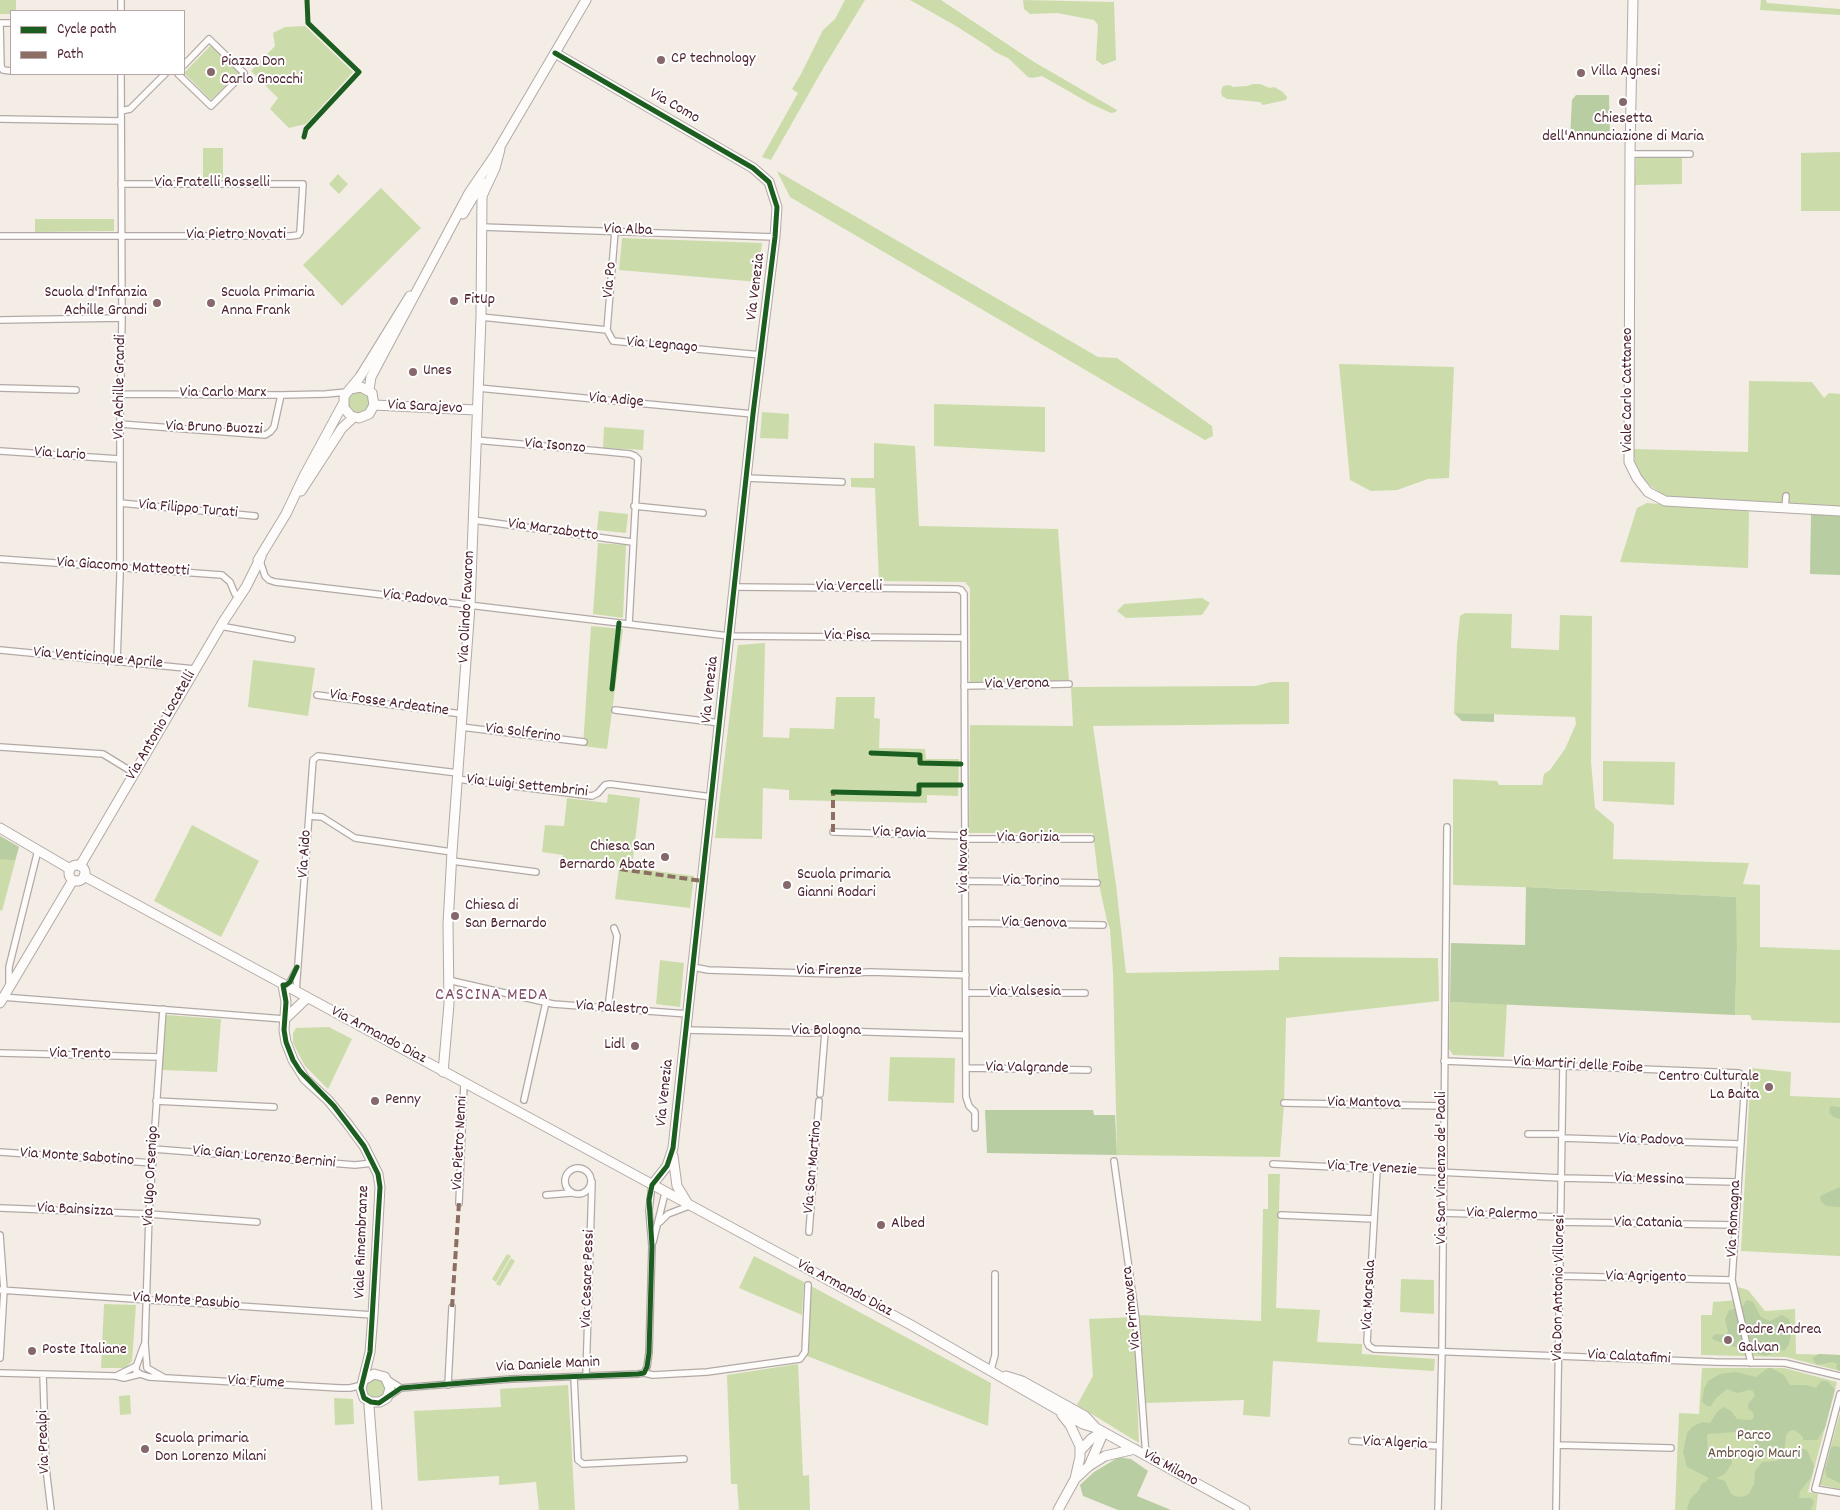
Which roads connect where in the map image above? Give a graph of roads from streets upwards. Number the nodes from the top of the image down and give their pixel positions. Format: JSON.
{"nodes":[{"id":1,"x":586,"y":0,"type":"edge"},
{"id":2,"x":1633,"y":0,"type":"edge"},
{"id":3,"x":0,"y":23,"type":"edge"},
{"id":4,"x":555,"y":53,"type":"junction"},
{"id":5,"x":185,"y":64,"type":"edge"},
{"id":6,"x":10,"y":71,"type":"edge"},
{"id":7,"x":121,"y":75,"type":"edge"},
{"id":8,"x":164,"y":75,"type":"edge"},
{"id":9,"x":179,"y":75,"type":"edge"},
{"id":10,"x":121,"y":111,"type":"junction"},
{"id":11,"x":0,"y":120,"type":"edge"},
{"id":12,"x":121,"y":121,"type":"junction"},
{"id":13,"x":501,"y":146,"type":"junction"},
{"id":14,"x":1631,"y":151,"type":"junction"},
{"id":15,"x":1690,"y":154,"type":"dead end"},
{"id":16,"x":121,"y":184,"type":"junction"},
{"id":17,"x":303,"y":184,"type":"joint"},
{"id":18,"x":774,"y":192,"type":"joint"},
{"id":19,"x":481,"y":227,"type":"junction"},
{"id":20,"x":615,"y":231,"type":"junction"},
{"id":21,"x":0,"y":236,"type":"edge"},
{"id":22,"x":776,"y":236,"type":"junction"},
{"id":23,"x":121,"y":237,"type":"junction"},
{"id":24,"x":422,"y":280,"type":"junction"},
{"id":25,"x":481,"y":317,"type":"junction"},
{"id":26,"x":122,"y":318,"type":"junction"},
{"id":27,"x":0,"y":320,"type":"edge"},
{"id":28,"x":607,"y":330,"type":"junction"},
{"id":29,"x":761,"y":355,"type":"junction"},
{"id":30,"x":0,"y":388,"type":"edge"},
{"id":31,"x":478,"y":388,"type":"junction"},
{"id":32,"x":76,"y":390,"type":"dead end"},
{"id":33,"x":349,"y":390,"type":"junction"},
{"id":34,"x":369,"y":390,"type":"junction"},
{"id":35,"x":120,"y":394,"type":"junction"},
{"id":36,"x":326,"y":394,"type":"junction"},
{"id":37,"x":281,"y":395,"type":"junction"},
{"id":38,"x":343,"y":403,"type":"junction"},
{"id":39,"x":374,"y":405,"type":"junction"},
{"id":40,"x":476,"y":410,"type":"junction"},
{"id":41,"x":754,"y":414,"type":"junction"},
{"id":42,"x":354,"y":417,"type":"junction"},
{"id":43,"x":120,"y":424,"type":"junction"},
{"id":44,"x":475,"y":440,"type":"junction"},
{"id":45,"x":0,"y":451,"type":"edge"},
{"id":46,"x":120,"y":459,"type":"junction"},
{"id":47,"x":746,"y":478,"type":"junction"},
{"id":48,"x":842,"y":482,"type":"dead end"},
{"id":49,"x":1786,"y":496,"type":"dead end"},
{"id":50,"x":120,"y":504,"type":"junction"},
{"id":51,"x":634,"y":506,"type":"junction"},
{"id":52,"x":1786,"y":508,"type":"junction"},
{"id":53,"x":1840,"y":511,"type":"edge"},
{"id":54,"x":703,"y":513,"type":"dead end"},
{"id":55,"x":286,"y":514,"type":"junction"},
{"id":56,"x":256,"y":516,"type":"dead end"},
{"id":57,"x":473,"y":520,"type":"junction"},
{"id":58,"x":632,"y":542,"type":"junction"},
{"id":59,"x":262,"y":556,"type":"junction"},
{"id":60,"x":0,"y":559,"type":"edge"},
{"id":61,"x":120,"y":567,"type":"junction"},
{"id":62,"x":735,"y":587,"type":"junction"},
{"id":63,"x":962,"y":591,"type":"joint"},
{"id":64,"x":235,"y":594,"type":"junction"},
{"id":65,"x":470,"y":606,"type":"junction"},
{"id":66,"x":221,"y":624,"type":"junction"},
{"id":67,"x":629,"y":624,"type":"junction"},
{"id":68,"x":730,"y":636,"type":"junction"},
{"id":69,"x":964,"y":638,"type":"junction"},
{"id":70,"x":292,"y":639,"type":"dead end"},
{"id":71,"x":0,"y":650,"type":"edge"},
{"id":72,"x":117,"y":662,"type":"junction"},
{"id":73,"x":195,"y":669,"type":"junction"},
{"id":74,"x":1069,"y":684,"type":"dead end"},
{"id":75,"x":964,"y":686,"type":"junction"},
{"id":76,"x":317,"y":695,"type":"dead end"},
{"id":77,"x":614,"y":710,"type":"dead end"},
{"id":78,"x":462,"y":714,"type":"junction"},
{"id":79,"x":720,"y":723,"type":"junction"},
{"id":80,"x":461,"y":726,"type":"junction"},
{"id":81,"x":584,"y":742,"type":"dead end"},
{"id":82,"x":0,"y":747,"type":"edge"},
{"id":83,"x":331,"y":758,"type":"joint"},
{"id":84,"x":134,"y":773,"type":"junction"},
{"id":85,"x":458,"y":776,"type":"junction"},
{"id":86,"x":712,"y":796,"type":"junction"},
{"id":87,"x":309,"y":816,"type":"junction"},
{"id":88,"x":1447,"y":827,"type":"dead end"},
{"id":89,"x":0,"y":828,"type":"edge"},
{"id":90,"x":833,"y":832,"type":"dead end"},
{"id":91,"x":965,"y":837,"type":"junction"},
{"id":92,"x":1091,"y":839,"type":"dead end"},
{"id":93,"x":38,"y":850,"type":"junction"},
{"id":94,"x":452,"y":852,"type":"junction"},
{"id":95,"x":452,"y":861,"type":"junction"},
{"id":96,"x":80,"y":866,"type":"junction"},
{"id":97,"x":70,"y":869,"type":"junction"},
{"id":98,"x":536,"y":872,"type":"dead end"},
{"id":99,"x":84,"y":876,"type":"junction"},
{"id":100,"x":72,"y":880,"type":"junction"},
{"id":101,"x":965,"y":881,"type":"junction"},
{"id":102,"x":1097,"y":883,"type":"dead end"},
{"id":103,"x":965,"y":923,"type":"junction"},
{"id":104,"x":1103,"y":925,"type":"dead end"},
{"id":105,"x":614,"y":928,"type":"dead end"},
{"id":106,"x":297,"y":967,"type":"junction"},
{"id":107,"x":693,"y":967,"type":"junction"},
{"id":108,"x":966,"y":975,"type":"junction"},
{"id":109,"x":448,"y":980,"type":"junction"},
{"id":110,"x":283,"y":985,"type":"junction"},
{"id":111,"x":9,"y":988,"type":"junction"},
{"id":112,"x":296,"y":992,"type":"junction"},
{"id":113,"x":966,"y":993,"type":"junction"},
{"id":114,"x":1085,"y":993,"type":"dead end"},
{"id":115,"x":307,"y":998,"type":"junction"},
{"id":116,"x":1,"y":999,"type":"edge"},
{"id":117,"x":546,"y":1002,"type":"junction"},
{"id":118,"x":608,"y":1008,"type":"junction"},
{"id":119,"x":163,"y":1009,"type":"junction"},
{"id":120,"x":688,"y":1014,"type":"junction"},
{"id":121,"x":284,"y":1020,"type":"junction"},
{"id":122,"x":686,"y":1030,"type":"junction"},
{"id":123,"x":825,"y":1032,"type":"junction"},
{"id":124,"x":966,"y":1035,"type":"junction"},
{"id":125,"x":0,"y":1053,"type":"edge"},
{"id":126,"x":159,"y":1057,"type":"junction"},
{"id":127,"x":1444,"y":1060,"type":"junction"},
{"id":128,"x":1563,"y":1065,"type":"junction"},
{"id":129,"x":966,"y":1068,"type":"junction"},
{"id":130,"x":1088,"y":1070,"type":"dead end"},
{"id":131,"x":443,"y":1072,"type":"junction"},
{"id":132,"x":1742,"y":1075,"type":"joint"},
{"id":133,"x":464,"y":1083,"type":"junction"},
{"id":134,"x":820,"y":1094,"type":"dead end"},
{"id":135,"x":524,"y":1100,"type":"dead end"},
{"id":136,"x":156,"y":1101,"type":"junction"},
{"id":137,"x":819,"y":1101,"type":"dead end"},
{"id":138,"x":1284,"y":1103,"type":"dead end"},
{"id":139,"x":1443,"y":1106,"type":"junction"},
{"id":140,"x":274,"y":1107,"type":"dead end"},
{"id":141,"x":975,"y":1128,"type":"dead end"},
{"id":142,"x":1528,"y":1134,"type":"dead end"},
{"id":143,"x":1562,"y":1136,"type":"junction"},
{"id":144,"x":1740,"y":1144,"type":"junction"},
{"id":145,"x":673,"y":1148,"type":"junction"},
{"id":146,"x":154,"y":1149,"type":"junction"},
{"id":147,"x":0,"y":1152,"type":"edge"},
{"id":148,"x":1114,"y":1161,"type":"dead end"},
{"id":149,"x":153,"y":1163,"type":"junction"},
{"id":150,"x":373,"y":1163,"type":"junction"},
{"id":151,"x":1274,"y":1164,"type":"dead end"},
{"id":152,"x":674,"y":1169,"type":"junction"},
{"id":153,"x":1377,"y":1170,"type":"junction"},
{"id":154,"x":1443,"y":1172,"type":"junction"},
{"id":155,"x":1562,"y":1178,"type":"junction"},
{"id":156,"x":592,"y":1182,"type":"junction"},
{"id":157,"x":1737,"y":1182,"type":"junction"},
{"id":158,"x":652,"y":1185,"type":"junction"},
{"id":159,"x":571,"y":1192,"type":"junction"},
{"id":160,"x":665,"y":1193,"type":"junction"},
{"id":161,"x":546,"y":1195,"type":"dead end"},
{"id":162,"x":459,"y":1203,"type":"dead end"},
{"id":163,"x":690,"y":1206,"type":"junction"},
{"id":164,"x":0,"y":1208,"type":"edge"},
{"id":165,"x":1443,"y":1213,"type":"junction"},
{"id":166,"x":149,"y":1214,"type":"junction"},
{"id":167,"x":1281,"y":1215,"type":"dead end"},
{"id":168,"x":1374,"y":1219,"type":"junction"},
{"id":169,"x":1561,"y":1220,"type":"junction"},
{"id":170,"x":257,"y":1222,"type":"dead end"},
{"id":171,"x":658,"y":1224,"type":"junction"},
{"id":172,"x":1735,"y":1225,"type":"junction"},
{"id":173,"x":809,"y":1232,"type":"dead end"},
{"id":174,"x":0,"y":1235,"type":"edge"},
{"id":175,"x":1,"y":1246,"type":"edge"},
{"id":176,"x":652,"y":1246,"type":"junction"},
{"id":177,"x":996,"y":1274,"type":"dead end"},
{"id":178,"x":1560,"y":1276,"type":"junction"},
{"id":179,"x":1732,"y":1280,"type":"junction"},
{"id":180,"x":808,"y":1285,"type":"dead end"},
{"id":181,"x":2,"y":1290,"type":"edge"},
{"id":182,"x":146,"y":1299,"type":"junction"},
{"id":183,"x":452,"y":1307,"type":"dead end"},
{"id":184,"x":373,"y":1315,"type":"junction"},
{"id":185,"x":145,"y":1343,"type":"junction"},
{"id":186,"x":1442,"y":1351,"type":"junction"},
{"id":187,"x":370,"y":1352,"type":"junction"},
{"id":188,"x":1559,"y":1355,"type":"junction"},
{"id":189,"x":0,"y":1358,"type":"edge"},
{"id":190,"x":1751,"y":1362,"type":"junction"},
{"id":191,"x":136,"y":1366,"type":"junction"},
{"id":192,"x":146,"y":1367,"type":"junction"},
{"id":193,"x":645,"y":1371,"type":"junction"},
{"id":194,"x":994,"y":1372,"type":"junction"},
{"id":195,"x":0,"y":1373,"type":"edge"},
{"id":196,"x":43,"y":1374,"type":"junction"},
{"id":197,"x":141,"y":1374,"type":"junction"},
{"id":198,"x":116,"y":1376,"type":"junction"},
{"id":199,"x":382,"y":1376,"type":"junction"},
{"id":200,"x":586,"y":1376,"type":"junction"},
{"id":201,"x":1840,"y":1376,"type":"edge"},
{"id":202,"x":163,"y":1377,"type":"junction"},
{"id":203,"x":574,"y":1377,"type":"junction"},
{"id":204,"x":448,"y":1384,"type":"junction"},
{"id":205,"x":1020,"y":1385,"type":"junction"},
{"id":206,"x":363,"y":1386,"type":"junction"},
{"id":207,"x":401,"y":1388,"type":"junction"},
{"id":208,"x":1840,"y":1394,"type":"edge"},
{"id":209,"x":388,"y":1397,"type":"junction"},
{"id":210,"x":371,"y":1402,"type":"junction"},
{"id":211,"x":1057,"y":1409,"type":"junction"},
{"id":212,"x":1099,"y":1430,"type":"junction"},
{"id":213,"x":1352,"y":1441,"type":"dead end"},
{"id":214,"x":1557,"y":1445,"type":"junction"},
{"id":215,"x":1439,"y":1446,"type":"junction"},
{"id":216,"x":1671,"y":1448,"type":"dead end"},
{"id":217,"x":1135,"y":1449,"type":"junction"},
{"id":218,"x":1080,"y":1451,"type":"junction"},
{"id":219,"x":1146,"y":1456,"type":"junction"},
{"id":220,"x":684,"y":1459,"type":"dead end"},
{"id":221,"x":1089,"y":1466,"type":"junction"},
{"id":222,"x":1075,"y":1479,"type":"junction"},
{"id":223,"x":1840,"y":1493,"type":"edge"},
{"id":224,"x":51,"y":1510,"type":"edge"},
{"id":225,"x":377,"y":1510,"type":"edge"},
{"id":226,"x":1058,"y":1510,"type":"edge"},
{"id":227,"x":1245,"y":1510,"type":"edge"},
{"id":228,"x":1438,"y":1510,"type":"edge"},
{"id":229,"x":1556,"y":1510,"type":"edge"}],
"edges":[{"from":1,"to":4,"type":"street"},
{"from":2,"to":14,"type":"street","name":"Viale Carlo Cattaneo"},
{"from":3,"to":6,"type":"street"},
{"from":4,"to":13,"type":"street"},
{"from":4,"to":18,"type":"street","name":"Via Como"},
{"from":5,"to":9,"type":"street"},
{"from":7,"to":10,"type":"street","name":"Via Achille Grandi"},
{"from":8,"to":10,"type":"street"},
{"from":10,"to":12,"type":"street","name":"Via Achille Grandi"},
{"from":11,"to":12,"type":"street"},
{"from":12,"to":16,"type":"street","name":"Via Achille Grandi"},
{"from":13,"to":19,"type":"street","name":"Via Olindo Favaron"},
{"from":13,"to":24,"type":"street"},
{"from":14,"to":15,"type":"street"},
{"from":14,"to":52,"type":"street","name":"Viale Carlo Cattaneo"},
{"from":16,"to":17,"type":"street","name":"Via Fratelli Rosselli"},
{"from":16,"to":23,"type":"street","name":"Via Achille Grandi"},
{"from":17,"to":23,"type":"street","name":"Via Pietro Novati"},
{"from":18,"to":22,"type":"street","name":"Via Venezia"},
{"from":19,"to":20,"type":"street","name":"Via Alba"},
{"from":19,"to":25,"type":"street","name":"Via Olindo Favaron"},
{"from":20,"to":22,"type":"street","name":"Via Alba"},
{"from":20,"to":28,"type":"street","name":"Via Po"},
{"from":21,"to":23,"type":"street"},
{"from":22,"to":29,"type":"street","name":"Via Venezia"},
{"from":23,"to":26,"type":"street","name":"Via Achille Grandi"},
{"from":24,"to":33,"type":"street"},
{"from":24,"to":34,"type":"street"},
{"from":25,"to":28,"type":"street","name":"Via Legnago"},
{"from":25,"to":31,"type":"street","name":"Via Olindo Favaron"},
{"from":26,"to":27,"type":"street"},
{"from":26,"to":35,"type":"street","name":"Via Achille Grandi"},
{"from":28,"to":29,"type":"street","name":"Via Legnago"},
{"from":29,"to":41,"type":"street","name":"Via Venezia"},
{"from":30,"to":32,"type":"street"},
{"from":31,"to":40,"type":"street","name":"Via Olindo Favaron"},
{"from":31,"to":41,"type":"street","name":"Via Adige"},
{"from":33,"to":34,"type":"street"},
{"from":33,"to":36,"type":"street","name":"Via Carlo Marx"},
{"from":33,"to":38,"type":"street"},
{"from":34,"to":39,"type":"street"},
{"from":35,"to":37,"type":"street","name":"Via Carlo Marx"},
{"from":35,"to":43,"type":"street","name":"Via Achille Grandi"},
{"from":36,"to":37,"type":"street","name":"Via Carlo Marx"},
{"from":36,"to":38,"type":"street","name":"Via Carlo Marx"},
{"from":37,"to":43,"type":"street","name":"Via Bruno Buozzi"},
{"from":38,"to":42,"type":"street"},
{"from":38,"to":55,"type":"street","name":"Via Antonio Locatelli"},
{"from":39,"to":40,"type":"street","name":"Via Sarajevo"},
{"from":39,"to":42,"type":"street"},
{"from":40,"to":44,"type":"street","name":"Via Olindo Favaron"},
{"from":41,"to":47,"type":"street","name":"Via Venezia"},
{"from":42,"to":55,"type":"street","name":"Via Antonio Locatelli"},
{"from":43,"to":46,"type":"street","name":"Via Achille Grandi"},
{"from":44,"to":51,"type":"street","name":"Via Isonzo"},
{"from":44,"to":57,"type":"street","name":"Via Olindo Favaron"},
{"from":45,"to":46,"type":"street","name":"Via Lario"},
{"from":46,"to":50,"type":"street","name":"Via Achille Grandi"},
{"from":47,"to":48,"type":"street"},
{"from":47,"to":62,"type":"street","name":"Via Venezia"},
{"from":49,"to":52,"type":"street"},
{"from":50,"to":56,"type":"street","name":"Via Filippo Turati"},
{"from":50,"to":61,"type":"street","name":"Via Achille Grandi"},
{"from":51,"to":54,"type":"street"},
{"from":51,"to":58,"type":"street"},
{"from":52,"to":53,"type":"street","name":"Viale Carlo Cattaneo"},
{"from":55,"to":59,"type":"street","name":"Via Antonio Locatelli"},
{"from":57,"to":58,"type":"street","name":"Via Marzabotto"},
{"from":57,"to":65,"type":"street","name":"Via Olindo Favaron"},
{"from":58,"to":67,"type":"street"},
{"from":59,"to":64,"type":"street","name":"Via Antonio Locatelli"},
{"from":59,"to":65,"type":"street","name":"Via Padova"},
{"from":59,"to":66,"type":"street","name":"Via Antonio Locatelli"},
{"from":60,"to":61,"type":"street","name":"Via Giacomo Matteotti"},
{"from":61,"to":64,"type":"street","name":"Via Giacomo Matteotti"},
{"from":61,"to":72,"type":"street","name":"Via Achille Grandi"},
{"from":62,"to":63,"type":"street","name":"Via Vercelli"},
{"from":62,"to":68,"type":"street","name":"Via Venezia"},
{"from":63,"to":69,"type":"street","name":"Via Novara"},
{"from":64,"to":66,"type":"street","name":"Via Antonio Locatelli"},
{"from":65,"to":67,"type":"street","name":"Via Padova"},
{"from":65,"to":78,"type":"street","name":"Via Olindo Favaron"},
{"from":66,"to":70,"type":"street"},
{"from":66,"to":73,"type":"street","name":"Via Antonio Locatelli"},
{"from":67,"to":68,"type":"street","name":"Via Padova"},
{"from":68,"to":69,"type":"street","name":"Via Pisa"},
{"from":68,"to":79,"type":"street","name":"Via Venezia"},
{"from":69,"to":75,"type":"street","name":"Via Novara"},
{"from":71,"to":72,"type":"street","name":"Via Venticinque Aprile"},
{"from":72,"to":73,"type":"street","name":"Via Venticinque Aprile"},
{"from":73,"to":84,"type":"street","name":"Via Antonio Locatelli"},
{"from":74,"to":75,"type":"street","name":"Via Verona"},
{"from":75,"to":91,"type":"street","name":"Via Novara"},
{"from":76,"to":78,"type":"street","name":"Via Fosse Ardeatine"},
{"from":77,"to":79,"type":"street"},
{"from":78,"to":80,"type":"street","name":"Via Olindo Favaron"},
{"from":79,"to":86,"type":"street","name":"Via Venezia"},
{"from":80,"to":81,"type":"street","name":"Via Solferino"},
{"from":80,"to":85,"type":"street","name":"Via Olindo Favaron"},
{"from":82,"to":84,"type":"street"},
{"from":83,"to":85,"type":"street","name":"Via Luigi Settembrini"},
{"from":83,"to":87,"type":"street","name":"Via Aido"},
{"from":84,"to":96,"type":"street","name":"Via Antonio Locatelli"},
{"from":85,"to":86,"type":"street","name":"Via Luigi Settembrini"},
{"from":85,"to":94,"type":"street","name":"Via Olindo Favaron"},
{"from":86,"to":107,"type":"street","name":"Via Venezia"},
{"from":87,"to":94,"type":"street"},
{"from":87,"to":106,"type":"street","name":"Via Aido"},
{"from":88,"to":127,"type":"street","name":"Via San Vincenzo de' Paoli"},
{"from":89,"to":93,"type":"street"},
{"from":90,"to":91,"type":"street","name":"Via Pavia"},
{"from":91,"to":92,"type":"street","name":"Via Gorizia"},
{"from":91,"to":101,"type":"street","name":"Via Novara"},
{"from":93,"to":97,"type":"street"},
{"from":93,"to":111,"type":"street"},
{"from":94,"to":95,"type":"street","name":"Via Olindo Favaron"},
{"from":95,"to":98,"type":"street"},
{"from":95,"to":109,"type":"street","name":"Via Olindo Favaron"},
{"from":96,"to":97,"type":"street"},
{"from":96,"to":99,"type":"street"},
{"from":97,"to":100,"type":"street"},
{"from":99,"to":100,"type":"street"},
{"from":99,"to":110,"type":"street","name":"Via Armando Diaz"},
{"from":100,"to":111,"type":"street"},
{"from":101,"to":102,"type":"street","name":"Via Torino"},
{"from":101,"to":103,"type":"street","name":"Via Novara"},
{"from":103,"to":104,"type":"street","name":"Via Genova"},
{"from":103,"to":108,"type":"street","name":"Via Novara"},
{"from":105,"to":118,"type":"street"},
{"from":106,"to":110,"type":"street"},
{"from":106,"to":112,"type":"street","name":"Via Aido"},
{"from":107,"to":108,"type":"street","name":"Via Firenze"},
{"from":107,"to":120,"type":"street","name":"Via Venezia"},
{"from":108,"to":113,"type":"street","name":"Via Novara"},
{"from":109,"to":117,"type":"street","name":"Via Palestro"},
{"from":109,"to":131,"type":"street","name":"Via Olindo Favaron"},
{"from":110,"to":112,"type":"street","name":"Via Armando Diaz"},
{"from":110,"to":121,"type":"street","name":"Viale Rimembranze"},
{"from":111,"to":116,"type":"street"},
{"from":112,"to":115,"type":"street","name":"Via Armando Diaz"},
{"from":113,"to":114,"type":"street","name":"Via Valsesia"},
{"from":113,"to":124,"type":"street","name":"Via Novara"},
{"from":115,"to":121,"type":"street"},
{"from":115,"to":131,"type":"street","name":"Via Armando Diaz"},
{"from":116,"to":119,"type":"street"},
{"from":117,"to":118,"type":"street","name":"Via Palestro"},
{"from":117,"to":135,"type":"street"},
{"from":118,"to":120,"type":"street","name":"Via Palestro"},
{"from":119,"to":121,"type":"street"},
{"from":119,"to":126,"type":"street","name":"Via Ugo Orsenigo"},
{"from":120,"to":122,"type":"street","name":"Via Venezia"},
{"from":121,"to":150,"type":"street","name":"Viale Rimembranze"},
{"from":122,"to":123,"type":"street","name":"Via Bologna"},
{"from":122,"to":145,"type":"street","name":"Via Venezia"},
{"from":123,"to":124,"type":"street","name":"Via Bologna"},
{"from":123,"to":134,"type":"street"},
{"from":124,"to":129,"type":"street","name":"Via Novara"},
{"from":125,"to":126,"type":"street","name":"Via Trento"},
{"from":126,"to":136,"type":"street","name":"Via Ugo Orsenigo"},
{"from":127,"to":128,"type":"street","name":"Via Martiri delle Foibe"},
{"from":127,"to":139,"type":"street","name":"Via San Vincenzo de' Paoli"},
{"from":128,"to":132,"type":"street","name":"Via Martiri delle Foibe"},
{"from":128,"to":143,"type":"street","name":"Via Don Antonio Villoresi"},
{"from":129,"to":130,"type":"street","name":"Via Valgrande"},
{"from":129,"to":141,"type":"street","name":"Via Novara"},
{"from":131,"to":133,"type":"street","name":"Via Armando Diaz"},
{"from":132,"to":144,"type":"street","name":"Via Romagna"},
{"from":133,"to":158,"type":"street","name":"Via Armando Diaz"},
{"from":133,"to":162,"type":"street","name":"Via Pietro Nenni"},
{"from":136,"to":140,"type":"street"},
{"from":136,"to":146,"type":"street","name":"Via Ugo Orsenigo"},
{"from":137,"to":173,"type":"street","name":"Via San Martino"},
{"from":138,"to":139,"type":"street","name":"Via Mantova"},
{"from":139,"to":154,"type":"street","name":"Via San Vincenzo de' Paoli"},
{"from":142,"to":143,"type":"street","name":"Via Padova"},
{"from":143,"to":144,"type":"street","name":"Via Padova"},
{"from":143,"to":155,"type":"street","name":"Via Don Antonio Villoresi"},
{"from":144,"to":157,"type":"street","name":"Via Romagna"},
{"from":145,"to":152,"type":"street","name":"Via Venezia"},
{"from":145,"to":158,"type":"street","name":"Via Venezia"},
{"from":146,"to":149,"type":"street","name":"Via Ugo Orsenigo"},
{"from":146,"to":150,"type":"street","name":"Via Gian Lorenzo Bernini"},
{"from":147,"to":149,"type":"street","name":"Via Monte Sabotino"},
{"from":148,"to":219,"type":"street","name":"Via Primavera"},
{"from":149,"to":166,"type":"street","name":"Via Ugo Orsenigo"},
{"from":150,"to":184,"type":"street","name":"Viale Rimembranze"},
{"from":151,"to":153,"type":"street","name":"Via Tre Venezie"},
{"from":152,"to":160,"type":"street","name":"Via Venezia"},
{"from":152,"to":163,"type":"street","name":"Via Venezia"},
{"from":153,"to":154,"type":"street","name":"Via Tre Venezie"},
{"from":153,"to":168,"type":"street","name":"Via Marsala"},
{"from":154,"to":155,"type":"street","name":"Via Tre Venezie"},
{"from":154,"to":165,"type":"street","name":"Via San Vincenzo de' Paoli"},
{"from":155,"to":157,"type":"street","name":"Via Messina"},
{"from":155,"to":169,"type":"street","name":"Via Don Antonio Villoresi"},
{"from":156,"to":159,"type":"street"},
{"from":156,"to":159,"type":"street"},
{"from":156,"to":200,"type":"street","name":"Via Cesare Pessi"},
{"from":157,"to":172,"type":"street","name":"Via Romagna"},
{"from":158,"to":160,"type":"street","name":"Via Armando Diaz"},
{"from":158,"to":176,"type":"street"},
{"from":159,"to":161,"type":"street"},
{"from":160,"to":163,"type":"street","name":"Via Armando Diaz"},
{"from":160,"to":171,"type":"street"},
{"from":163,"to":171,"type":"street"},
{"from":163,"to":194,"type":"street","name":"Via Armando Diaz"},
{"from":164,"to":166,"type":"street","name":"Via Bainsizza"},
{"from":165,"to":169,"type":"street","name":"Via Palermo"},
{"from":165,"to":186,"type":"street","name":"Via San Vincenzo de' Paoli"},
{"from":166,"to":170,"type":"street","name":"Via Bainsizza"},
{"from":166,"to":182,"type":"street","name":"Via Ugo Orsenigo"},
{"from":167,"to":168,"type":"street"},
{"from":168,"to":186,"type":"street","name":"Via Marsala"},
{"from":169,"to":172,"type":"street","name":"Via Catania"},
{"from":169,"to":178,"type":"street","name":"Via Don Antonio Villoresi"},
{"from":171,"to":176,"type":"street"},
{"from":172,"to":179,"type":"street","name":"Via Romagna"},
{"from":174,"to":175,"type":"street"},
{"from":175,"to":181,"type":"street"},
{"from":176,"to":193,"type":"street"},
{"from":177,"to":194,"type":"street"},
{"from":178,"to":179,"type":"street","name":"Via Agrigento"},
{"from":178,"to":188,"type":"street","name":"Via Don Antonio Villoresi"},
{"from":179,"to":190,"type":"street","name":"Via Romagna"},
{"from":180,"to":193,"type":"street","name":"Via Daniele Manin"},
{"from":181,"to":182,"type":"street","name":"Via Monte Pasubio"},
{"from":181,"to":189,"type":"street"},
{"from":182,"to":184,"type":"street","name":"Via Monte Pasubio"},
{"from":182,"to":185,"type":"street","name":"Via Ugo Orsenigo"},
{"from":183,"to":204,"type":"street"},
{"from":184,"to":187,"type":"street","name":"Viale Rimembranze"},
{"from":185,"to":191,"type":"street","name":"Via Ugo Orsenigo"},
{"from":185,"to":192,"type":"street","name":"Via Ugo Orsenigo"},
{"from":186,"to":188,"type":"street","name":"Via Calatafimi"},
{"from":186,"to":215,"type":"street","name":"Via San Vincenzo de' Paoli"},
{"from":187,"to":199,"type":"street","name":"Viale Rimembranze"},
{"from":187,"to":206,"type":"street","name":"Viale Rimembranze"},
{"from":188,"to":190,"type":"street","name":"Via Calatafimi"},
{"from":188,"to":214,"type":"street","name":"Via Don Antonio Villoresi"},
{"from":190,"to":201,"type":"street","name":"Via Calatafimi"},
{"from":191,"to":192,"type":"street","name":"Via Fiume"},
{"from":191,"to":197,"type":"street"},
{"from":191,"to":198,"type":"street","name":"Via Fiume"},
{"from":192,"to":197,"type":"street"},
{"from":192,"to":202,"type":"street","name":"Via Fiume"},
{"from":193,"to":200,"type":"street","name":"Via Daniele Manin"},
{"from":194,"to":205,"type":"street","name":"Via Armando Diaz"},
{"from":195,"to":196,"type":"street","name":"Via Fiume"},
{"from":196,"to":198,"type":"street","name":"Via Fiume"},
{"from":196,"to":224,"type":"street","name":"Via Prealpi"},
{"from":197,"to":198,"type":"street","name":"Via Fiume"},
{"from":197,"to":202,"type":"street","name":"Via Fiume"},
{"from":199,"to":206,"type":"street"},
{"from":199,"to":207,"type":"street"},
{"from":199,"to":209,"type":"street"},
{"from":200,"to":203,"type":"street","name":"Via Daniele Manin"},
{"from":202,"to":206,"type":"street","name":"Via Fiume"},
{"from":203,"to":204,"type":"street","name":"Via Daniele Manin"},
{"from":203,"to":220,"type":"street"},
{"from":204,"to":207,"type":"street"},
{"from":205,"to":211,"type":"street","name":"Via Milano"},
{"from":205,"to":212,"type":"street","name":"Via Milano"},
{"from":206,"to":210,"type":"street"},
{"from":207,"to":209,"type":"street"},
{"from":208,"to":223,"type":"street"},
{"from":209,"to":210,"type":"street"},
{"from":210,"to":225,"type":"street"},
{"from":211,"to":212,"type":"street","name":"Via Milano"},
{"from":211,"to":218,"type":"street"},
{"from":212,"to":217,"type":"street","name":"Via Milano"},
{"from":212,"to":218,"type":"street"},
{"from":212,"to":221,"type":"street"},
{"from":213,"to":215,"type":"street","name":"Via Algeria"},
{"from":214,"to":216,"type":"street"},
{"from":214,"to":229,"type":"street","name":"Via Don Antonio Villoresi"},
{"from":215,"to":228,"type":"street","name":"Via San Vincenzo de' Paoli"},
{"from":217,"to":219,"type":"street","name":"Via Milano"},
{"from":217,"to":221,"type":"street"},
{"from":218,"to":222,"type":"street"},
{"from":219,"to":227,"type":"street","name":"Via Milano"},
{"from":221,"to":222,"type":"street"},
{"from":222,"to":226,"type":"street"}]}
